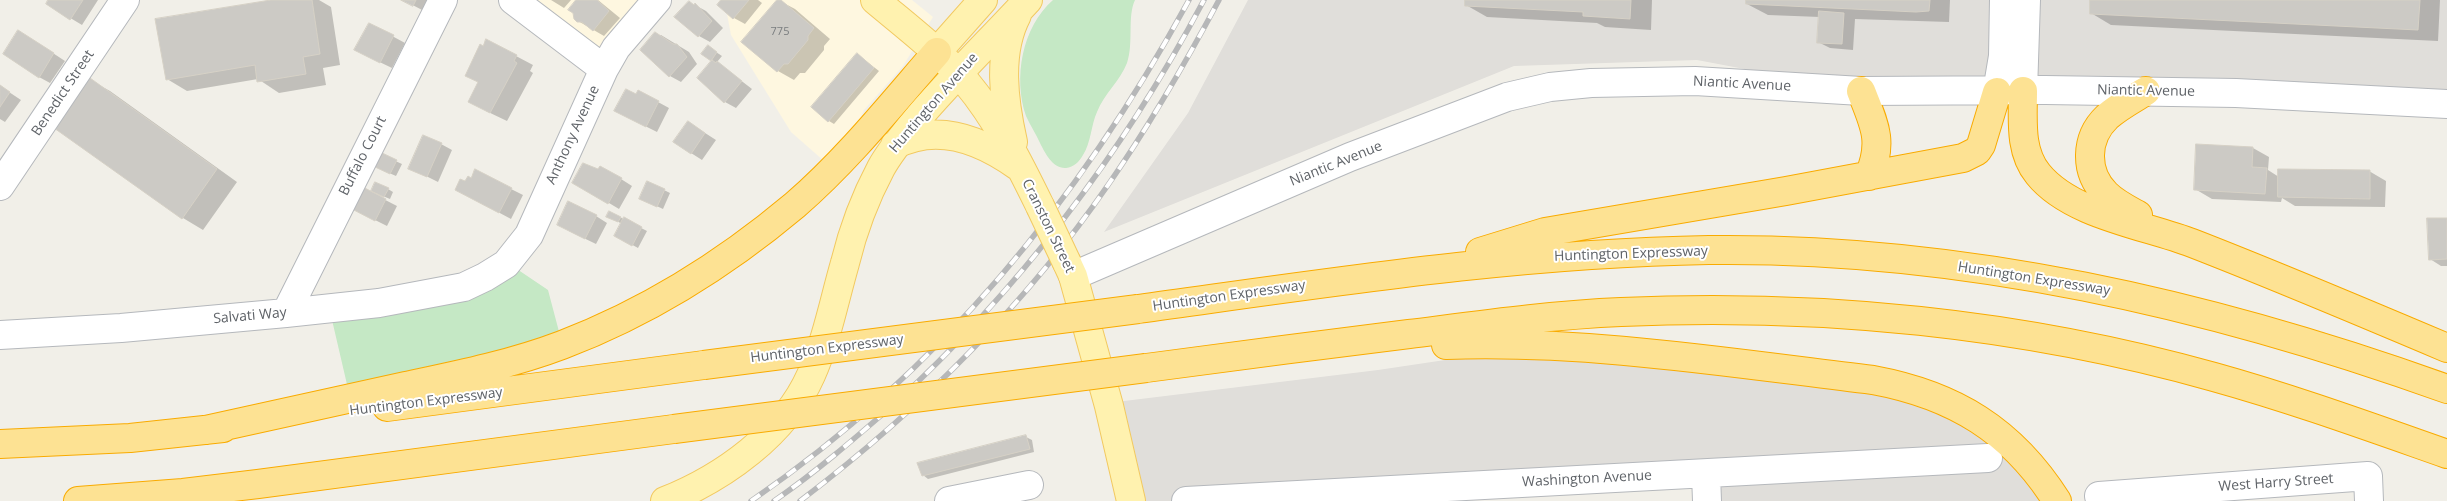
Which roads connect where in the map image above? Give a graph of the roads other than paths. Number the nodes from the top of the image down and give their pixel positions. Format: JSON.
{"nodes":[{"id":1,"x":125,"y":0,"type":"edge"},
{"id":2,"x":442,"y":0,"type":"edge"},
{"id":3,"x":513,"y":0,"type":"edge"},
{"id":4,"x":656,"y":0,"type":"edge"},
{"id":5,"x":875,"y":0,"type":"edge"},
{"id":6,"x":2004,"y":0,"type":"edge"},
{"id":7,"x":2026,"y":0,"type":"edge"},
{"id":8,"x":979,"y":4,"type":"edge"},
{"id":9,"x":1024,"y":4,"type":"edge"},
{"id":10,"x":937,"y":52,"type":"junction"},
{"id":11,"x":604,"y":69,"type":"junction"},
{"id":12,"x":958,"y":73,"type":"junction"},
{"id":13,"x":1861,"y":91,"type":"junction"},
{"id":14,"x":2010,"y":91,"type":"junction"},
{"id":15,"x":2146,"y":91,"type":"junction"},
{"id":16,"x":2447,"y":104,"type":"edge"},
{"id":17,"x":895,"y":145,"type":"junction"},
{"id":18,"x":1020,"y":167,"type":"junction"},
{"id":19,"x":1869,"y":176,"type":"junction"},
{"id":20,"x":0,"y":186,"type":"edge"},
{"id":21,"x":2190,"y":243,"type":"junction"},
{"id":22,"x":1070,"y":269,"type":"junction"},
{"id":23,"x":1426,"y":269,"type":"junction"},
{"id":24,"x":494,"y":271,"type":"joint"},
{"id":25,"x":286,"y":313,"type":"junction"},
{"id":26,"x":0,"y":335,"type":"edge"},
{"id":27,"x":2447,"y":348,"type":"edge"},
{"id":28,"x":1250,"y":354,"type":"junction"},
{"id":29,"x":2447,"y":389,"type":"edge"},
{"id":30,"x":206,"y":430,"type":"junction"},
{"id":31,"x":0,"y":437,"type":"edge"},
{"id":32,"x":55,"y":443,"type":"junction"},
{"id":33,"x":0,"y":444,"type":"edge"},
{"id":34,"x":2447,"y":454,"type":"edge"},
{"id":35,"x":480,"y":455,"type":"junction"},
{"id":36,"x":1988,"y":458,"type":"dead end"},
{"id":37,"x":1706,"y":474,"type":"junction"},
{"id":38,"x":1029,"y":485,"type":"dead end"},
{"id":39,"x":2099,"y":496,"type":"dead end"},
{"id":40,"x":78,"y":501,"type":"edge"},
{"id":41,"x":227,"y":501,"type":"edge"},
{"id":42,"x":665,"y":501,"type":"edge"},
{"id":43,"x":949,"y":501,"type":"edge"},
{"id":44,"x":1132,"y":501,"type":"edge"},
{"id":45,"x":1186,"y":501,"type":"edge"},
{"id":46,"x":1707,"y":501,"type":"edge"},
{"id":47,"x":2057,"y":501,"type":"edge"},
{"id":48,"x":2369,"y":501,"type":"edge"}],
"edges":[{"from":1,"to":20,"type":"street","name":"Benedict Street"},
{"from":2,"to":25,"type":"street","name":"Buffalo Court"},
{"from":3,"to":11,"type":"street"},
{"from":4,"to":11,"type":"street","name":"Anthony Avenue"},
{"from":5,"to":10,"type":"main road","name":"Cranston Street"},
{"from":6,"to":14,"type":"street"},
{"from":7,"to":14,"type":"street"},
{"from":8,"to":10,"type":"main road"},
{"from":9,"to":12,"type":"main road","name":"Huntington Avenue"},
{"from":9,"to":18,"type":"main road"},
{"from":10,"to":12,"type":"main road","name":"Cranston Street"},
{"from":10,"to":30,"type":"highway"},
{"from":11,"to":24,"type":"street","name":"Anthony Avenue"},
{"from":12,"to":17,"type":"main road","name":"Huntington Avenue"},
{"from":12,"to":18,"type":"main road","name":"Cranston Street"},
{"from":13,"to":14,"type":"street","name":"Niantic Avenue"},
{"from":13,"to":19,"type":"highway"},
{"from":13,"to":22,"type":"street","name":"Niantic Avenue"},
{"from":14,"to":15,"type":"street","name":"Niantic Avenue"},
{"from":14,"to":19,"type":"highway"},
{"from":14,"to":21,"type":"highway"},
{"from":15,"to":16,"type":"street","name":"Niantic Avenue"},
{"from":15,"to":21,"type":"highway"},
{"from":17,"to":18,"type":"main road"},
{"from":17,"to":42,"type":"main road","name":"Huntington Avenue"},
{"from":18,"to":22,"type":"main road","name":"Cranston Street","bridge":true},
{"from":19,"to":23,"type":"highway"},
{"from":21,"to":27,"type":"highway"},
{"from":22,"to":44,"type":"main road","name":"Cranston Street"},
{"from":23,"to":29,"type":"highway","name":"Huntington Expressway"},
{"from":23,"to":30,"type":"highway","name":"Huntington Expressway","bridge":true},
{"from":24,"to":25,"type":"street","name":"Salvati Way"},
{"from":25,"to":26,"type":"street","name":"Salvati Way"},
{"from":28,"to":34,"type":"highway"},
{"from":28,"to":35,"type":"highway","bridge":true},
{"from":28,"to":47,"type":"highway"},
{"from":30,"to":32,"type":"highway","name":"Huntington Expressway"},
{"from":31,"to":32,"type":"highway"},
{"from":32,"to":33,"type":"highway","name":"Huntington Expressway"},
{"from":35,"to":40,"type":"highway"},
{"from":35,"to":41,"type":"highway"},
{"from":36,"to":37,"type":"street","name":"Washington Avenue"},
{"from":37,"to":45,"type":"street","name":"Washington Avenue"},
{"from":37,"to":46,"type":"street"},
{"from":38,"to":43,"type":"street"},
{"from":39,"to":48,"type":"street","name":"West Harry Street"}]}
